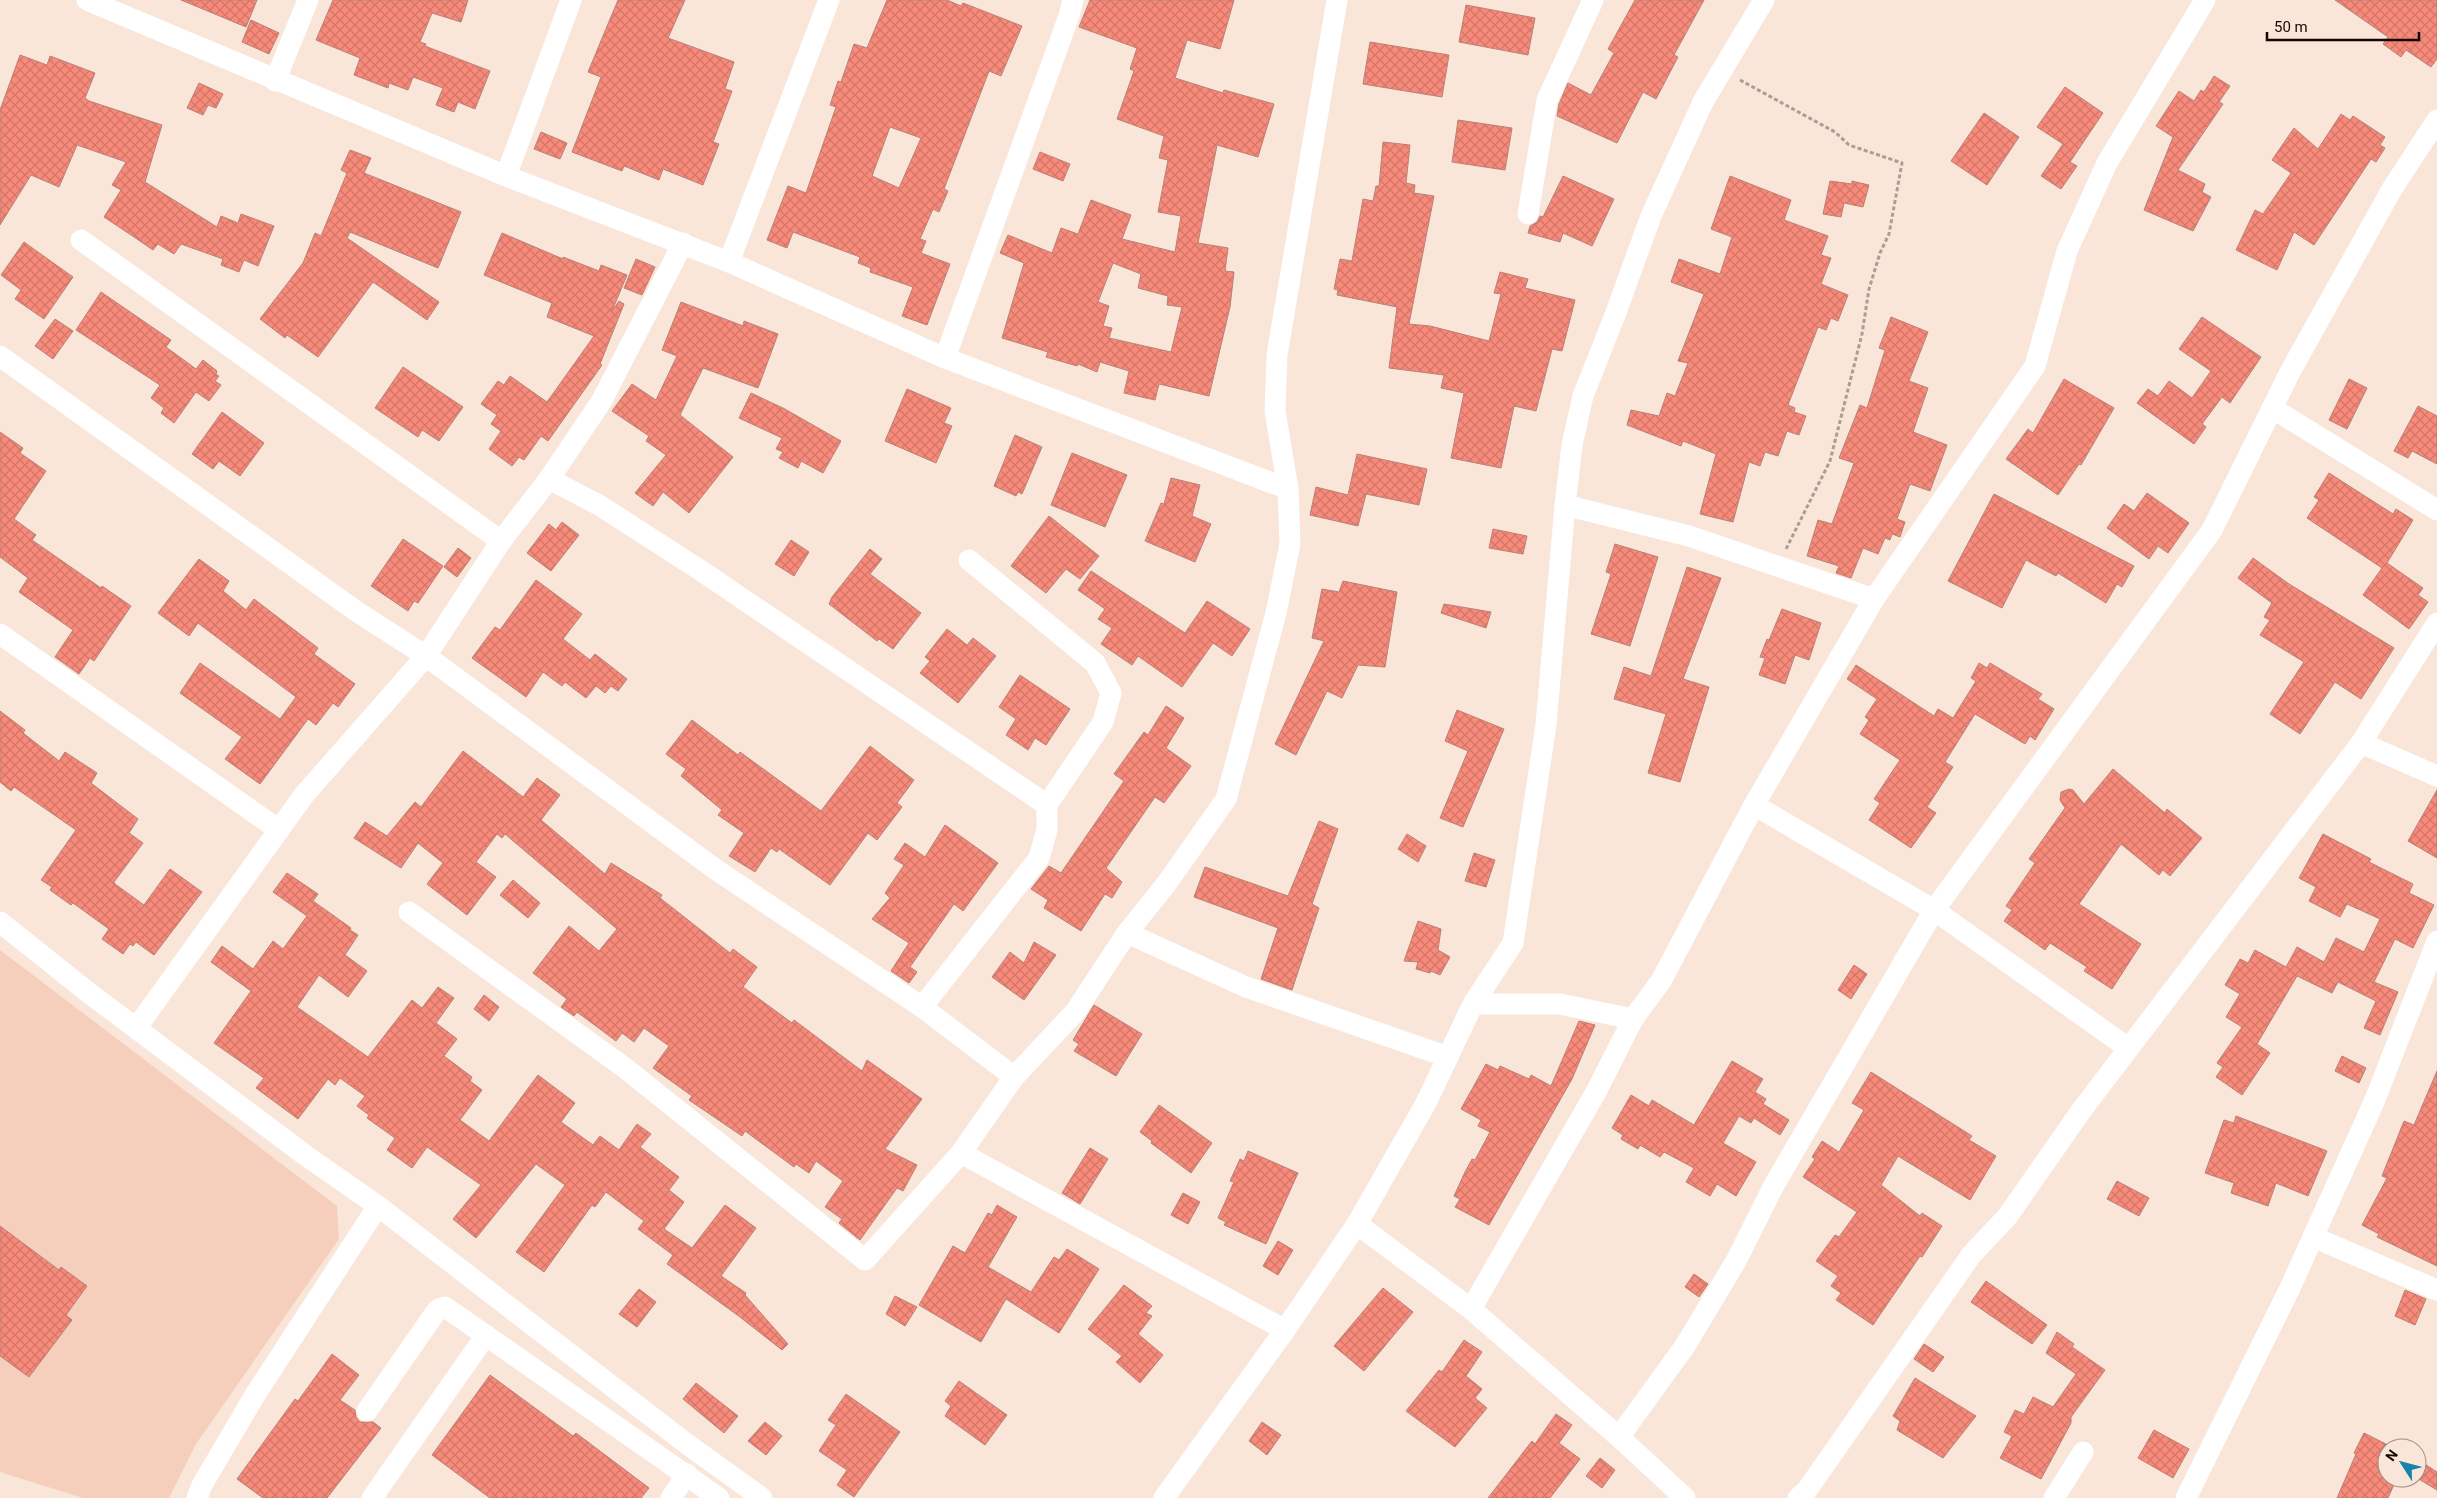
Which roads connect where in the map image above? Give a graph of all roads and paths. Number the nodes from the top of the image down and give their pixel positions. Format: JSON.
{"nodes":[{"id":1,"x":87,"y":0,"type":"edge"},
{"id":2,"x":308,"y":0,"type":"edge"},
{"id":3,"x":572,"y":0,"type":"edge"},
{"id":4,"x":829,"y":0,"type":"edge"},
{"id":5,"x":1073,"y":0,"type":"edge"},
{"id":6,"x":1337,"y":0,"type":"edge"},
{"id":7,"x":1593,"y":0,"type":"edge"},
{"id":8,"x":1764,"y":0,"type":"edge"},
{"id":9,"x":2205,"y":0,"type":"edge"},
{"id":10,"x":1721,"y":70,"type":"junction"},
{"id":11,"x":275,"y":81,"type":"junction"},
{"id":12,"x":2437,"y":120,"type":"edge"},
{"id":13,"x":506,"y":176,"type":"junction"},
{"id":14,"x":1528,"y":214,"type":"dead end"},
{"id":15,"x":81,"y":240,"type":"dead end"},
{"id":16,"x":683,"y":243,"type":"junction"},
{"id":17,"x":729,"y":262,"type":"junction"},
{"id":18,"x":0,"y":356,"type":"edge"},
{"id":19,"x":945,"y":358,"type":"junction"},
{"id":20,"x":2272,"y":408,"type":"junction"},
{"id":21,"x":549,"y":479,"type":"junction"},
{"id":22,"x":1288,"y":489,"type":"junction"},
{"id":23,"x":1565,"y":505,"type":"junction"},
{"id":24,"x":2437,"y":510,"type":"edge"},
{"id":25,"x":501,"y":541,"type":"junction"},
{"id":26,"x":969,"y":560,"type":"dead end"},
{"id":27,"x":1778,"y":565,"type":"junction"},
{"id":28,"x":1874,"y":599,"type":"junction"},
{"id":29,"x":2437,"y":623,"type":"edge"},
{"id":30,"x":0,"y":634,"type":"edge"},
{"id":31,"x":426,"y":656,"type":"junction"},
{"id":32,"x":2361,"y":743,"type":"junction"},
{"id":33,"x":2437,"y":776,"type":"edge"},
{"id":34,"x":1047,"y":805,"type":"junction"},
{"id":35,"x":1754,"y":805,"type":"junction"},
{"id":36,"x":279,"y":830,"type":"junction"},
{"id":37,"x":1934,"y":910,"type":"junction"},
{"id":38,"x":409,"y":912,"type":"dead end"},
{"id":39,"x":0,"y":922,"type":"edge"},
{"id":40,"x":1127,"y":933,"type":"junction"},
{"id":41,"x":2437,"y":941,"type":"edge"},
{"id":42,"x":1473,"y":1004,"type":"junction"},
{"id":43,"x":922,"y":1006,"type":"junction"},
{"id":44,"x":1633,"y":1019,"type":"junction"},
{"id":45,"x":137,"y":1027,"type":"junction"},
{"id":46,"x":2128,"y":1048,"type":"junction"},
{"id":47,"x":1448,"y":1056,"type":"junction"},
{"id":48,"x":1014,"y":1077,"type":"junction"},
{"id":49,"x":961,"y":1153,"type":"junction"},
{"id":50,"x":378,"y":1206,"type":"junction"},
{"id":51,"x":1357,"y":1224,"type":"junction"},
{"id":52,"x":2313,"y":1237,"type":"junction"},
{"id":53,"x":2437,"y":1290,"type":"edge"},
{"id":54,"x":1470,"y":1309,"type":"junction"},
{"id":55,"x":1285,"y":1330,"type":"junction"},
{"id":56,"x":486,"y":1336,"type":"junction"},
{"id":57,"x":367,"y":1411,"type":"dead end"},
{"id":58,"x":1619,"y":1437,"type":"junction"},
{"id":59,"x":2083,"y":1452,"type":"dead end"},
{"id":60,"x":687,"y":1474,"type":"junction"},
{"id":61,"x":203,"y":1495,"type":"edge"},
{"id":62,"x":372,"y":1498,"type":"edge"},
{"id":63,"x":670,"y":1498,"type":"edge"},
{"id":64,"x":719,"y":1498,"type":"edge"},
{"id":65,"x":762,"y":1498,"type":"edge"},
{"id":66,"x":1164,"y":1498,"type":"edge"},
{"id":67,"x":1685,"y":1498,"type":"edge"},
{"id":68,"x":1798,"y":1498,"type":"edge"},
{"id":69,"x":2054,"y":1498,"type":"edge"},
{"id":70,"x":2186,"y":1498,"type":"edge"}],
"edges":[{"from":1,"to":11,"type":"street"},
{"from":2,"to":11,"type":"street"},
{"from":3,"to":13,"type":"street"},
{"from":4,"to":17,"type":"street"},
{"from":5,"to":19,"type":"street"},
{"from":6,"to":22,"type":"street"},
{"from":7,"to":14,"type":"street"},
{"from":8,"to":10,"type":"street"},
{"from":9,"to":28,"type":"street"},
{"from":10,"to":23,"type":"street"},
{"from":10,"to":27,"type":"path"},
{"from":11,"to":13,"type":"street"},
{"from":12,"to":20,"type":"street"},
{"from":13,"to":16,"type":"street"},
{"from":15,"to":25,"type":"street"},
{"from":16,"to":17,"type":"street"},
{"from":16,"to":21,"type":"street"},
{"from":17,"to":19,"type":"street"},
{"from":18,"to":31,"type":"street"},
{"from":19,"to":22,"type":"street"},
{"from":20,"to":24,"type":"street"},
{"from":20,"to":37,"type":"street"},
{"from":21,"to":25,"type":"street"},
{"from":21,"to":34,"type":"street"},
{"from":22,"to":40,"type":"street"},
{"from":23,"to":27,"type":"street"},
{"from":23,"to":42,"type":"street"},
{"from":25,"to":31,"type":"street"},
{"from":26,"to":34,"type":"street"},
{"from":27,"to":28,"type":"street"},
{"from":28,"to":35,"type":"street"},
{"from":29,"to":32,"type":"street"},
{"from":30,"to":36,"type":"street"},
{"from":31,"to":36,"type":"street"},
{"from":31,"to":43,"type":"street"},
{"from":32,"to":33,"type":"street"},
{"from":32,"to":46,"type":"street"},
{"from":34,"to":43,"type":"street"},
{"from":35,"to":37,"type":"street"},
{"from":35,"to":44,"type":"street"},
{"from":36,"to":45,"type":"street"},
{"from":37,"to":46,"type":"street"},
{"from":37,"to":58,"type":"street"},
{"from":38,"to":49,"type":"street"},
{"from":39,"to":45,"type":"street"},
{"from":40,"to":47,"type":"street"},
{"from":40,"to":48,"type":"street"},
{"from":41,"to":52,"type":"street"},
{"from":42,"to":44,"type":"street"},
{"from":42,"to":47,"type":"street"},
{"from":43,"to":48,"type":"street"},
{"from":44,"to":54,"type":"street"},
{"from":45,"to":50,"type":"street"},
{"from":46,"to":68,"type":"street"},
{"from":47,"to":51,"type":"street"},
{"from":48,"to":49,"type":"street"},
{"from":49,"to":55,"type":"street"},
{"from":50,"to":61,"type":"street"},
{"from":50,"to":65,"type":"street"},
{"from":51,"to":54,"type":"street"},
{"from":51,"to":55,"type":"street"},
{"from":52,"to":53,"type":"street"},
{"from":52,"to":70,"type":"street"},
{"from":54,"to":58,"type":"street"},
{"from":55,"to":66,"type":"street"},
{"from":56,"to":57,"type":"street"},
{"from":56,"to":60,"type":"street"},
{"from":56,"to":62,"type":"street"},
{"from":58,"to":67,"type":"street"},
{"from":59,"to":69,"type":"street"},
{"from":60,"to":63,"type":"street"},
{"from":60,"to":64,"type":"street"}]}
